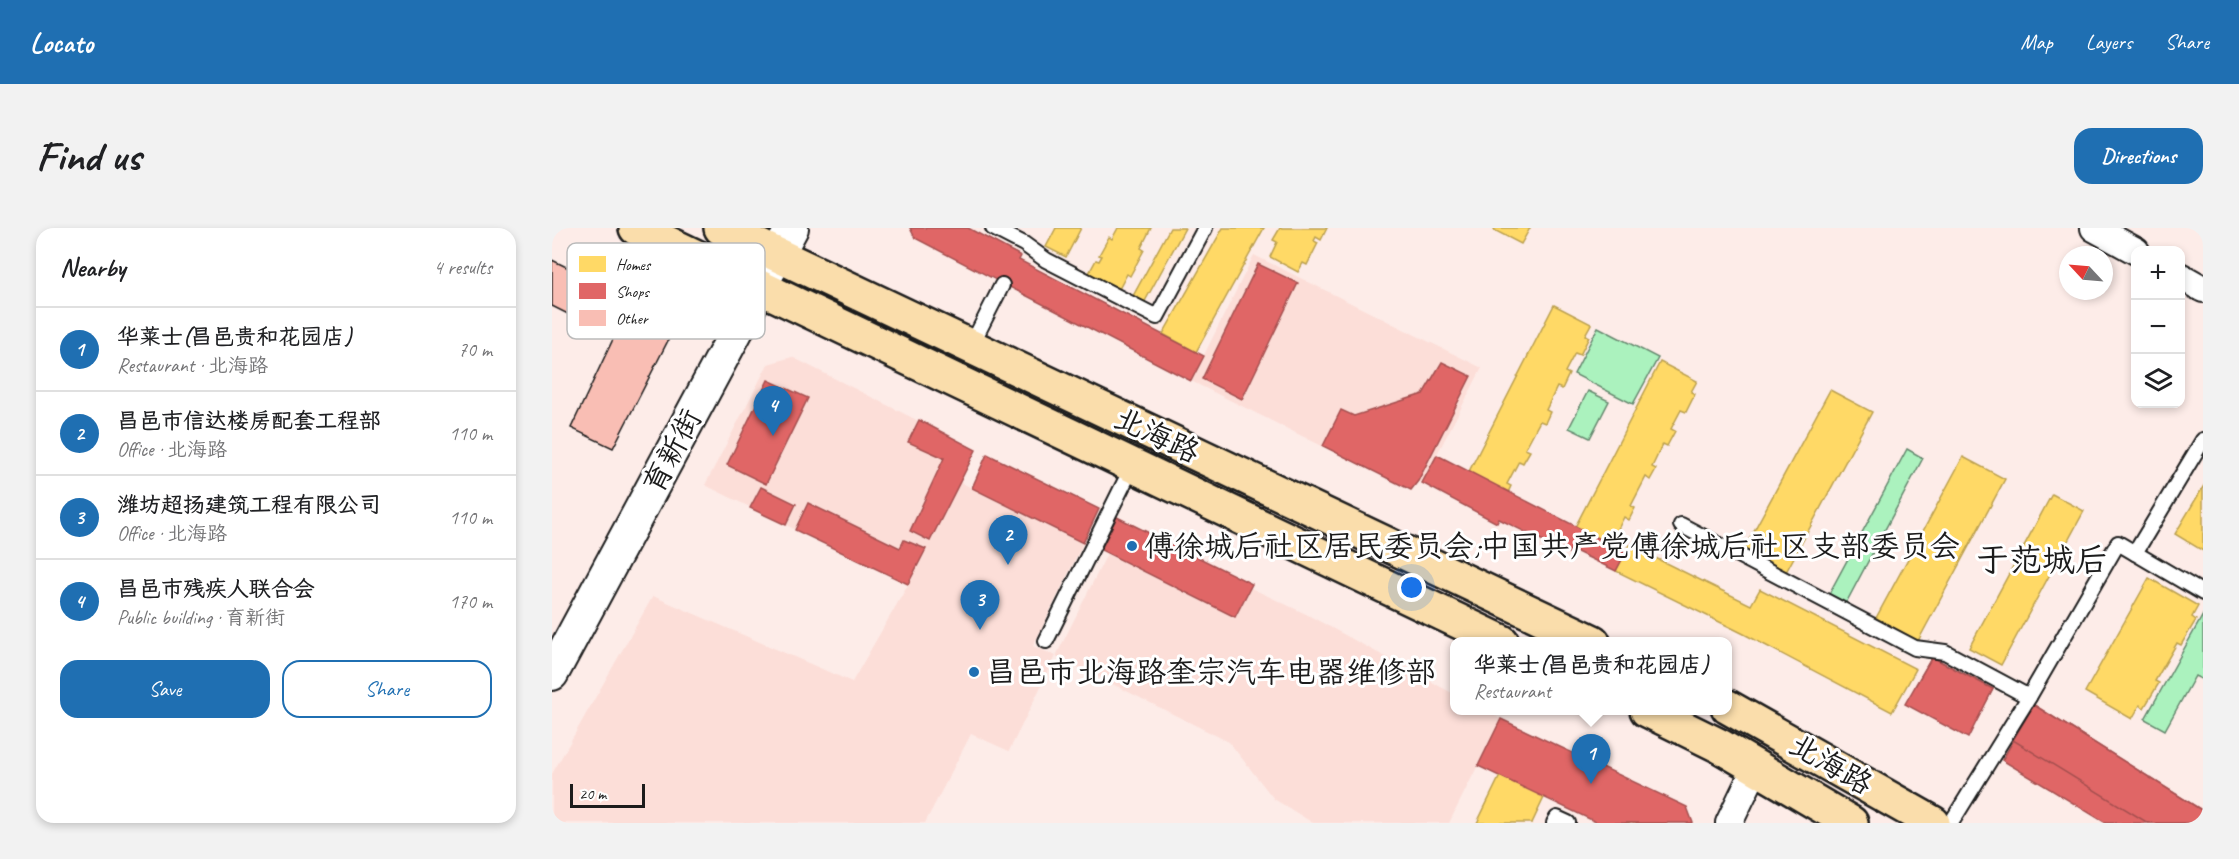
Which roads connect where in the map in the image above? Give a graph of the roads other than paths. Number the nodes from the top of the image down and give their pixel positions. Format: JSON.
{"nodes":[{"id":1,"x":636,"y":228,"type":"edge"},
{"id":2,"x":721,"y":228,"type":"edge"},
{"id":3,"x":993,"y":228,"type":"edge"},
{"id":4,"x":1205,"y":228,"type":"edge"},
{"id":5,"x":2094,"y":228,"type":"edge"},
{"id":6,"x":785,"y":241,"type":"edge"},
{"id":7,"x":668,"y":243,"type":"edge"},
{"id":8,"x":2131,"y":248,"type":"edge"},
{"id":9,"x":765,"y":278,"type":"edge"},
{"id":10,"x":2185,"y":278,"type":"edge"},
{"id":11,"x":1002,"y":285,"type":"dead end"},
{"id":12,"x":765,"y":289,"type":"edge"},
{"id":13,"x":2203,"y":289,"type":"edge"},
{"id":14,"x":732,"y":339,"type":"edge"},
{"id":15,"x":971,"y":346,"type":"junction"},
{"id":16,"x":2203,"y":440,"type":"edge"},
{"id":17,"x":1133,"y":465,"type":"junction"},
{"id":18,"x":1681,"y":525,"type":"dead end"},
{"id":19,"x":2135,"y":553,"type":"junction"},
{"id":20,"x":2203,"y":593,"type":"edge"},
{"id":21,"x":1493,"y":637,"type":"edge"},
{"id":22,"x":1582,"y":637,"type":"edge"},
{"id":23,"x":1047,"y":641,"type":"dead end"},
{"id":24,"x":552,"y":674,"type":"edge"},
{"id":25,"x":2029,"y":697,"type":"junction"},
{"id":26,"x":1732,"y":709,"type":"edge"},
{"id":27,"x":1655,"y":715,"type":"edge"},
{"id":28,"x":1756,"y":767,"type":"junction"},
{"id":29,"x":1554,"y":823,"type":"edge"},
{"id":30,"x":1568,"y":823,"type":"edge"},
{"id":31,"x":1729,"y":823,"type":"edge"},
{"id":32,"x":1851,"y":823,"type":"edge"},
{"id":33,"x":1933,"y":823,"type":"edge"},
{"id":34,"x":1951,"y":823,"type":"edge"}],
"edges":[{"from":1,"to":7,"type":"main road","name":"北海路"},
{"from":2,"to":6,"type":"main road","name":"北海路"},
{"from":3,"to":4,"type":"lane"},
{"from":5,"to":8,"type":"street"},
{"from":6,"to":9,"type":"street","name":"育新街"},
{"from":6,"to":15,"type":"main road","name":"北海路"},
{"from":10,"to":13,"type":"street"},
{"from":11,"to":15,"type":"lane"},
{"from":12,"to":17,"type":"main road","name":"北海路"},
{"from":14,"to":24,"type":"street","name":"育新街"},
{"from":15,"to":22,"type":"main road","name":"北海路"},
{"from":16,"to":19,"type":"lane"},
{"from":17,"to":21,"type":"main road","name":"北海路"},
{"from":17,"to":23,"type":"lane"},
{"from":18,"to":25,"type":"lane"},
{"from":19,"to":20,"type":"lane"},
{"from":19,"to":25,"type":"lane"},
{"from":25,"to":34,"type":"lane"},
{"from":26,"to":33,"type":"main road","name":"北海路"},
{"from":27,"to":28,"type":"main road","name":"北海路"},
{"from":28,"to":31,"type":"street"},
{"from":28,"to":32,"type":"main road","name":"北海路"},
{"from":29,"to":30,"type":"lane"}]}
